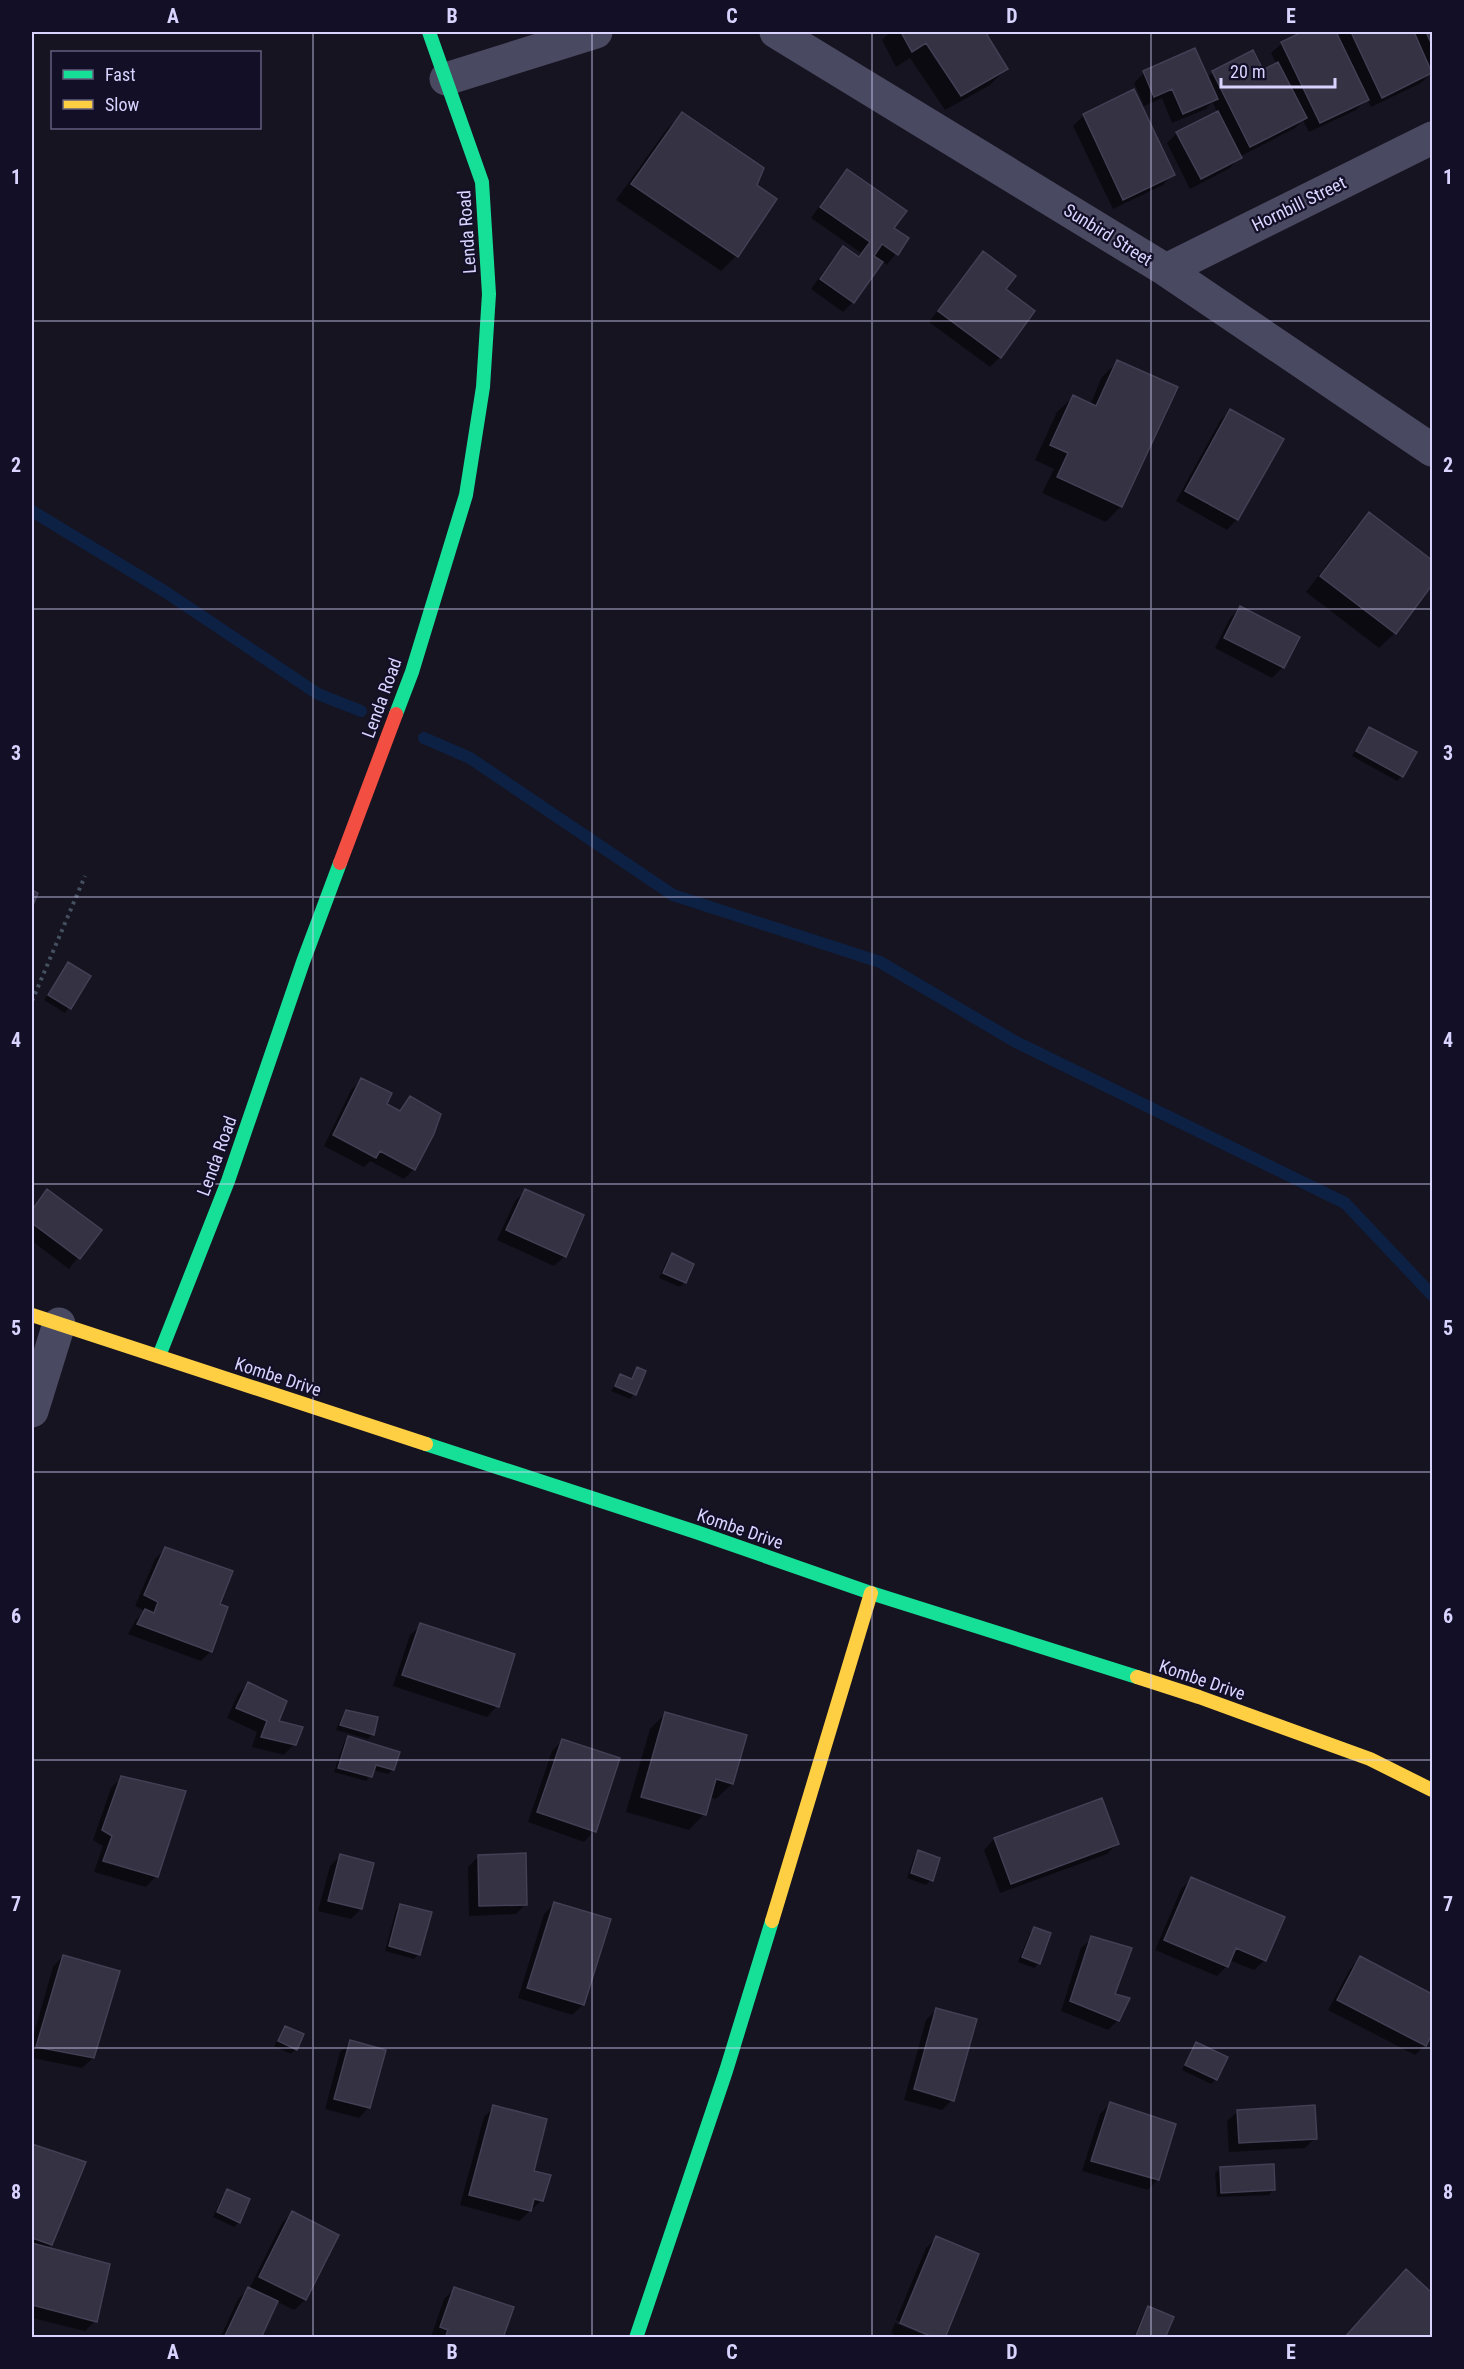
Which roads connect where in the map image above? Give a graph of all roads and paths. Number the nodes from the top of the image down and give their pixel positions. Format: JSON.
{"nodes":[{"id":1,"x":429,"y":32,"type":"edge"},
{"id":2,"x":596,"y":32,"type":"edge"},
{"id":3,"x":776,"y":32,"type":"edge"},
{"id":4,"x":446,"y":80,"type":"junction"},
{"id":5,"x":1432,"y":138,"type":"edge"},
{"id":6,"x":1166,"y":270,"type":"junction"},
{"id":7,"x":1432,"y":450,"type":"edge"},
{"id":8,"x":85,"y":876,"type":"dead end"},
{"id":9,"x":32,"y":1001,"type":"edge"},
{"id":10,"x":45,"y":1319,"type":"edge"},
{"id":11,"x":159,"y":1356,"type":"junction"},
{"id":12,"x":32,"y":1411,"type":"edge"},
{"id":13,"x":871,"y":1593,"type":"junction"},
{"id":14,"x":1432,"y":1790,"type":"edge"},
{"id":15,"x":636,"y":2337,"type":"edge"}],
"edges":[{"from":1,"to":4,"type":"street","name":"Lenda Road"},
{"from":2,"to":4,"type":"street"},
{"from":3,"to":6,"type":"street","name":"Sunbird Street"},
{"from":4,"to":11,"type":"street","name":"Lenda Road"},
{"from":5,"to":6,"type":"street","name":"Hornbill Street"},
{"from":6,"to":7,"type":"street","name":"Sunbird Street"},
{"from":8,"to":9,"type":"path"},
{"from":10,"to":11,"type":"street","name":"Kombe Drive"},
{"from":10,"to":12,"type":"street"},
{"from":11,"to":13,"type":"street","name":"Kombe Drive"},
{"from":13,"to":14,"type":"street","name":"Kombe Drive"},
{"from":13,"to":15,"type":"street"}]}
